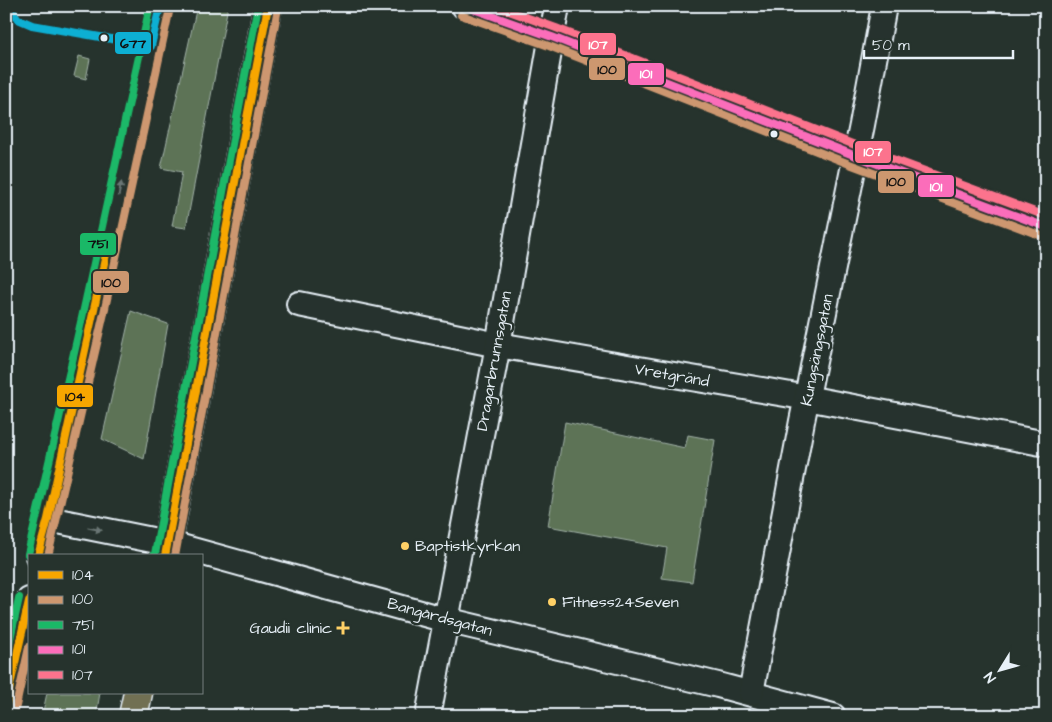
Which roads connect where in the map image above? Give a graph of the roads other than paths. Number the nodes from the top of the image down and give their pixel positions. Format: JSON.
{"nodes":[{"id":1,"x":160,"y":6,"type":"edge"},
{"id":2,"x":268,"y":6,"type":"edge"},
{"id":3,"x":464,"y":6,"type":"edge"},
{"id":4,"x":557,"y":6,"type":"edge"},
{"id":5,"x":884,"y":6,"type":"edge"},
{"id":6,"x":552,"y":37,"type":"junction"},
{"id":7,"x":856,"y":156,"type":"junction"},
{"id":8,"x":1046,"y":227,"type":"edge"},
{"id":9,"x":299,"y":304,"type":"dead end"},
{"id":10,"x":498,"y":345,"type":"junction"},
{"id":11,"x":816,"y":400,"type":"junction"},
{"id":12,"x":1046,"y":444,"type":"edge"},
{"id":13,"x":48,"y":519,"type":"junction"},
{"id":14,"x":166,"y":549,"type":"edge"},
{"id":15,"x":39,"y":554,"type":"edge"},
{"id":16,"x":186,"y":554,"type":"edge"},
{"id":17,"x":202,"y":558,"type":"edge"},
{"id":18,"x":28,"y":605,"type":"edge"},
{"id":19,"x":446,"y":620,"type":"junction"},
{"id":20,"x":751,"y":693,"type":"junction"},
{"id":21,"x":138,"y":694,"type":"edge"},
{"id":22,"x":6,"y":704,"type":"edge"},
{"id":23,"x":133,"y":716,"type":"edge"},
{"id":24,"x":428,"y":716,"type":"edge"},
{"id":25,"x":833,"y":716,"type":"edge"}],
"edges":[{"from":13,"to":1,"type":"street","one_way":true},
{"from":2,"to":14,"type":"main road"},
{"from":3,"to":6,"type":"street"},
{"from":4,"to":6,"type":"street","name":"Dragarbrunnsgatan"},
{"from":5,"to":7,"type":"street","name":"Kungsängsgatan"},
{"from":6,"to":7,"type":"street"},
{"from":6,"to":10,"type":"street","name":"Dragarbrunnsgatan"},
{"from":7,"to":8,"type":"street"},
{"from":7,"to":11,"type":"street","name":"Kungsängsgatan"},
{"from":9,"to":10,"type":"street","name":"Vretgränd"},
{"from":10,"to":11,"type":"street","name":"Vretgränd"},
{"from":10,"to":19,"type":"street","name":"Dragarbrunnsgatan"},
{"from":11,"to":12,"type":"street","name":"Vretgränd"},
{"from":11,"to":20,"type":"street","name":"Kungsängsgatan"},
{"from":13,"to":14,"type":"street","name":"Bangårdsgatan","one_way":true},
{"from":13,"to":15,"type":"street"},
{"from":14,"to":16,"type":"street","name":"Bangårdsgatan"},
{"from":17,"to":19,"type":"street","name":"Bangårdsgatan"},
{"from":18,"to":22,"type":"street"},
{"from":19,"to":20,"type":"street","name":"Bangårdsgatan"},
{"from":19,"to":24,"type":"street","name":"Dragarbrunnsgatan"},
{"from":20,"to":25,"type":"street","name":"Bangårdsgatan"},
{"from":21,"to":23,"type":"main road"}]}
